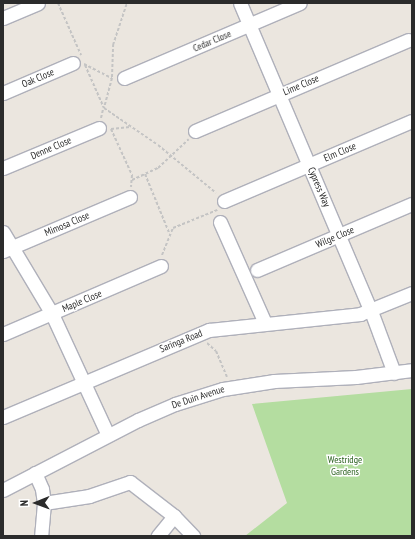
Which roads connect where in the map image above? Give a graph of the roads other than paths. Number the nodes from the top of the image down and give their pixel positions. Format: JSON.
{"nodes":[{"id":1,"x":38,"y":3,"type":"edge"},
{"id":2,"x":240,"y":3,"type":"edge"},
{"id":3,"x":300,"y":3,"type":"edge"},
{"id":4,"x":3,"y":18,"type":"edge"},
{"id":5,"x":249,"y":25,"type":"junction"},
{"id":6,"x":408,"y":40,"type":"dead end"},
{"id":7,"x":79,"y":64,"type":"road end"},
{"id":8,"x":118,"y":78,"type":"road end"},
{"id":9,"x":3,"y":93,"type":"edge"},
{"id":10,"x":279,"y":95,"type":"junction"},
{"id":11,"x":412,"y":121,"type":"edge"},
{"id":12,"x":99,"y":128,"type":"dead end"},
{"id":13,"x":194,"y":134,"type":"road end"},
{"id":14,"x":309,"y":165,"type":"junction"},
{"id":15,"x":3,"y":168,"type":"edge"},
{"id":16,"x":130,"y":197,"type":"dead end"},
{"id":17,"x":220,"y":200,"type":"road end"},
{"id":18,"x":412,"y":204,"type":"edge"},
{"id":19,"x":220,"y":222,"type":"dead end"},
{"id":20,"x":3,"y":232,"type":"edge"},
{"id":21,"x":339,"y":235,"type":"junction"},
{"id":22,"x":7,"y":250,"type":"edge"},
{"id":23,"x":161,"y":266,"type":"dead end"},
{"id":24,"x":257,"y":270,"type":"dead end"},
{"id":25,"x":412,"y":293,"type":"edge"},
{"id":26,"x":371,"y":311,"type":"junction"},
{"id":27,"x":52,"y":314,"type":"junction"},
{"id":28,"x":265,"y":323,"type":"junction"},
{"id":29,"x":3,"y":334,"type":"edge"},
{"id":30,"x":412,"y":370,"type":"edge"},
{"id":31,"x":394,"y":373,"type":"junction"},
{"id":32,"x":83,"y":382,"type":"junction"},
{"id":33,"x":3,"y":417,"type":"edge"},
{"id":34,"x":108,"y":435,"type":"junction"},
{"id":35,"x":36,"y":473,"type":"junction"},
{"id":36,"x":3,"y":490,"type":"edge"},
{"id":37,"x":44,"y":503,"type":"junction"},
{"id":38,"x":174,"y":516,"type":"junction"},
{"id":39,"x":41,"y":536,"type":"edge"},
{"id":40,"x":158,"y":536,"type":"edge"},
{"id":41,"x":193,"y":536,"type":"edge"}],
"edges":[{"from":1,"to":4,"type":"street"},
{"from":2,"to":5,"type":"street","name":"Cypress Way"},
{"from":3,"to":5,"type":"street","name":"Cedar Close"},
{"from":5,"to":8,"type":"street","name":"Cedar Close"},
{"from":5,"to":10,"type":"street","name":"Cypress Way"},
{"from":6,"to":10,"type":"street","name":"Lime Close"},
{"from":7,"to":9,"type":"street","name":"Oak Close"},
{"from":10,"to":13,"type":"street","name":"Lime Close"},
{"from":10,"to":14,"type":"street","name":"Cypress Way"},
{"from":11,"to":14,"type":"street","name":"Elm Close"},
{"from":12,"to":15,"type":"street","name":"Denne Close"},
{"from":14,"to":17,"type":"street","name":"Elm Close"},
{"from":14,"to":21,"type":"street","name":"Cypress Way"},
{"from":16,"to":22,"type":"street","name":"Mimosa Close"},
{"from":18,"to":21,"type":"street","name":"Wilge Close"},
{"from":19,"to":28,"type":"street"},
{"from":20,"to":22,"type":"street"},
{"from":21,"to":24,"type":"street","name":"Wilge Close"},
{"from":21,"to":26,"type":"street","name":"Cypress Way"},
{"from":22,"to":27,"type":"street"},
{"from":23,"to":27,"type":"street","name":"Maple Close"},
{"from":25,"to":26,"type":"street","name":"Saringa Road"},
{"from":26,"to":28,"type":"street","name":"Saringa Road"},
{"from":26,"to":31,"type":"street","name":"Cypress Way"},
{"from":27,"to":29,"type":"street","name":"Maple Close"},
{"from":27,"to":32,"type":"street"},
{"from":28,"to":32,"type":"street","name":"Saringa Road"},
{"from":30,"to":31,"type":"street","name":"De Duin Avenue"},
{"from":31,"to":34,"type":"street","name":"De Duin Avenue"},
{"from":32,"to":33,"type":"street","name":"Saringa Road"},
{"from":32,"to":34,"type":"street"},
{"from":34,"to":35,"type":"street","name":"De Duin Avenue"},
{"from":35,"to":36,"type":"street","name":"De Duin Avenue"},
{"from":35,"to":37,"type":"street"},
{"from":37,"to":38,"type":"street"},
{"from":37,"to":39,"type":"street"},
{"from":38,"to":40,"type":"street"},
{"from":38,"to":41,"type":"street"}]}
